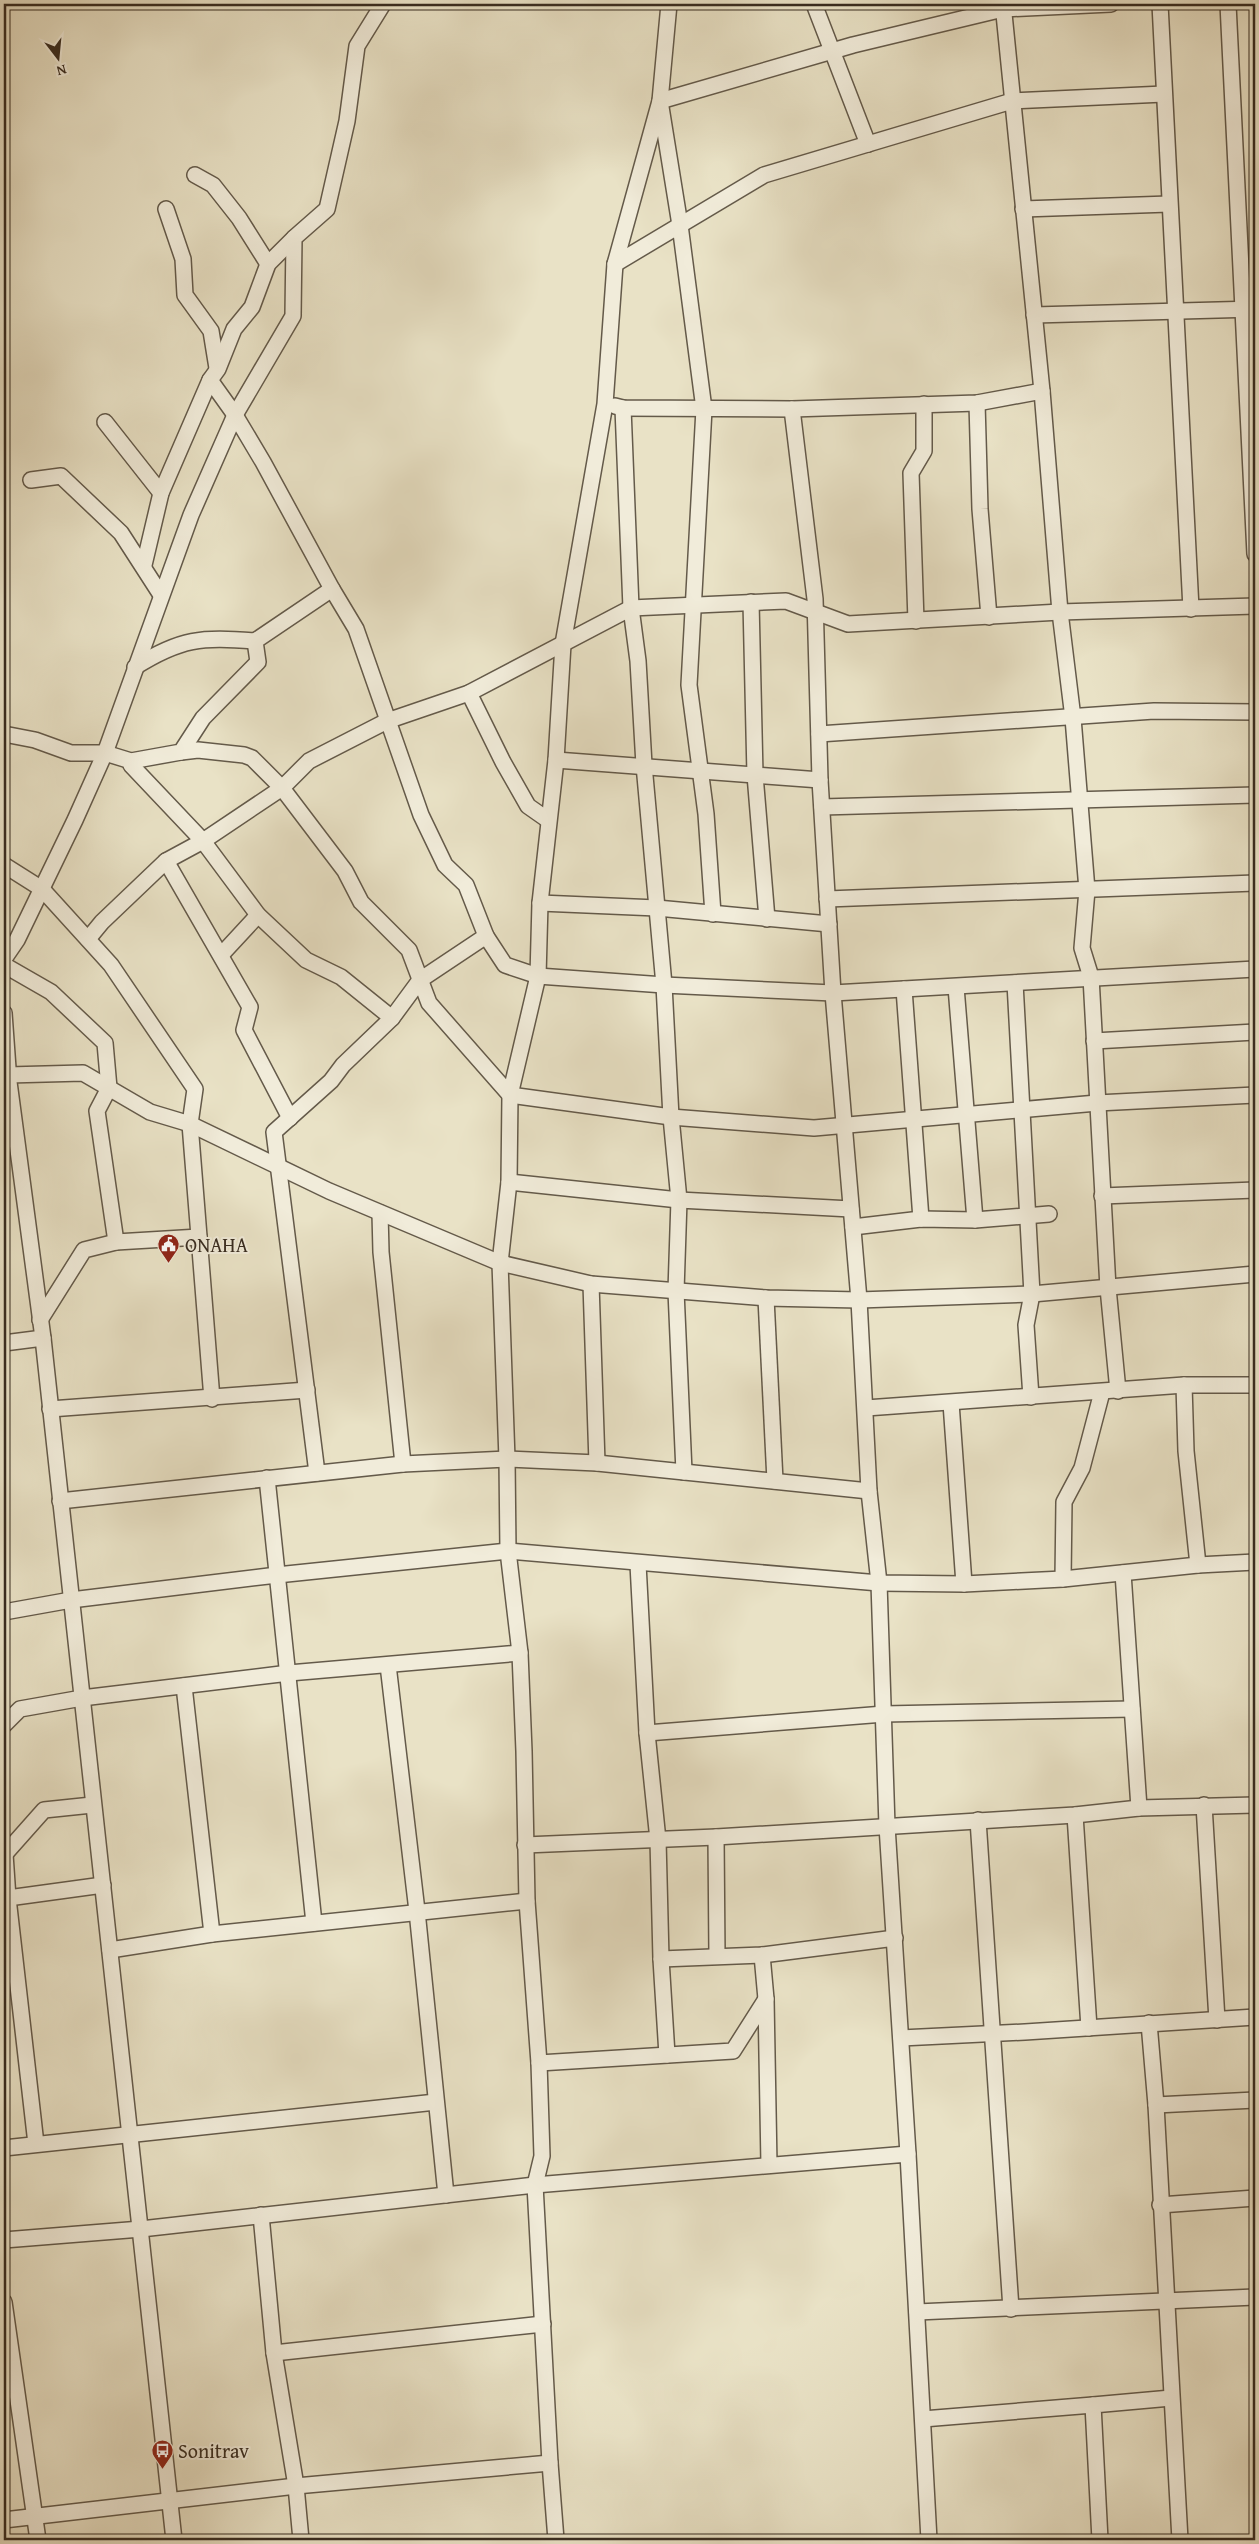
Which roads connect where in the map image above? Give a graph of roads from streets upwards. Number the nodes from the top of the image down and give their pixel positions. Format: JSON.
{"nodes":[{"id":1,"x":383,"y":4,"type":"edge"},
{"id":2,"x":669,"y":4,"type":"edge"},
{"id":3,"x":814,"y":4,"type":"edge"},
{"id":4,"x":1111,"y":4,"type":"edge"},
{"id":5,"x":1160,"y":4,"type":"edge"},
{"id":6,"x":1228,"y":4,"type":"edge"},
{"id":7,"x":1003,"y":6,"type":"edge"},
{"id":8,"x":832,"y":51,"type":"junction"},
{"id":9,"x":1164,"y":94,"type":"junction"},
{"id":10,"x":660,"y":100,"type":"junction"},
{"id":11,"x":1012,"y":101,"type":"junction"},
{"id":12,"x":868,"y":144,"type":"junction"},
{"id":13,"x":195,"y":176,"type":"dead end"},
{"id":14,"x":1169,"y":204,"type":"junction"},
{"id":15,"x":166,"y":209,"type":"dead end"},
{"id":16,"x":1023,"y":210,"type":"junction"},
{"id":17,"x":680,"y":225,"type":"junction"},
{"id":18,"x":294,"y":238,"type":"junction"},
{"id":19,"x":268,"y":264,"type":"junction"},
{"id":20,"x":615,"y":264,"type":"junction"},
{"id":21,"x":1249,"y":308,"type":"edge"},
{"id":22,"x":1174,"y":310,"type":"junction"},
{"id":23,"x":1034,"y":315,"type":"junction"},
{"id":24,"x":214,"y":375,"type":"junction"},
{"id":25,"x":1042,"y":391,"type":"junction"},
{"id":26,"x":977,"y":402,"type":"junction"},
{"id":27,"x":606,"y":404,"type":"junction"},
{"id":28,"x":924,"y":404,"type":"junction"},
{"id":29,"x":623,"y":408,"type":"junction"},
{"id":30,"x":704,"y":409,"type":"junction"},
{"id":31,"x":792,"y":409,"type":"junction"},
{"id":32,"x":235,"y":415,"type":"junction"},
{"id":33,"x":105,"y":422,"type":"dead end"},
{"id":34,"x":31,"y":480,"type":"dead end"},
{"id":35,"x":162,"y":492,"type":"junction"},
{"id":36,"x":1255,"y":554,"type":"edge"},
{"id":37,"x":144,"y":565,"type":"junction"},
{"id":38,"x":332,"y":589,"type":"junction"},
{"id":39,"x":161,"y":595,"type":"junction"},
{"id":40,"x":751,"y":602,"type":"junction"},
{"id":41,"x":693,"y":605,"type":"junction"},
{"id":42,"x":1255,"y":606,"type":"edge"},
{"id":43,"x":631,"y":608,"type":"junction"},
{"id":44,"x":1191,"y":609,"type":"junction"},
{"id":45,"x":1060,"y":612,"type":"junction"},
{"id":46,"x":816,"y":613,"type":"junction"},
{"id":47,"x":989,"y":617,"type":"junction"},
{"id":48,"x":916,"y":621,"type":"junction"},
{"id":49,"x":255,"y":641,"type":"junction"},
{"id":50,"x":563,"y":644,"type":"junction"},
{"id":51,"x":135,"y":667,"type":"junction"},
{"id":52,"x":469,"y":693,"type":"junction"},
{"id":53,"x":1255,"y":712,"type":"edge"},
{"id":54,"x":1073,"y":718,"type":"junction"},
{"id":55,"x":386,"y":721,"type":"junction"},
{"id":56,"x":4,"y":734,"type":"edge"},
{"id":57,"x":818,"y":734,"type":"junction"},
{"id":58,"x":181,"y":752,"type":"junction"},
{"id":59,"x":104,"y":753,"type":"junction"},
{"id":60,"x":556,"y":760,"type":"junction"},
{"id":61,"x":131,"y":761,"type":"junction"},
{"id":62,"x":644,"y":765,"type":"junction"},
{"id":63,"x":699,"y":770,"type":"junction"},
{"id":64,"x":755,"y":774,"type":"junction"},
{"id":65,"x":820,"y":780,"type":"junction"},
{"id":66,"x":282,"y":788,"type":"junction"},
{"id":67,"x":1255,"y":795,"type":"edge"},
{"id":68,"x":1080,"y":799,"type":"junction"},
{"id":69,"x":822,"y":807,"type":"junction"},
{"id":70,"x":548,"y":820,"type":"junction"},
{"id":71,"x":203,"y":841,"type":"junction"},
{"id":72,"x":166,"y":861,"type":"junction"},
{"id":73,"x":4,"y":865,"type":"edge"},
{"id":74,"x":1255,"y":883,"type":"edge"},
{"id":75,"x":42,"y":889,"type":"junction"},
{"id":76,"x":1087,"y":890,"type":"junction"},
{"id":77,"x":827,"y":899,"type":"junction"},
{"id":78,"x":540,"y":902,"type":"junction"},
{"id":79,"x":657,"y":908,"type":"junction"},
{"id":80,"x":714,"y":914,"type":"junction"},
{"id":81,"x":258,"y":915,"type":"junction"},
{"id":82,"x":767,"y":919,"type":"junction"},
{"id":83,"x":829,"y":924,"type":"junction"},
{"id":84,"x":486,"y":936,"type":"junction"},
{"id":85,"x":88,"y":939,"type":"junction"},
{"id":86,"x":222,"y":954,"type":"junction"},
{"id":87,"x":4,"y":959,"type":"edge"},
{"id":88,"x":4,"y":965,"type":"edge"},
{"id":89,"x":1255,"y":969,"type":"edge"},
{"id":90,"x":538,"y":976,"type":"junction"},
{"id":91,"x":1091,"y":977,"type":"junction"},
{"id":92,"x":420,"y":980,"type":"junction"},
{"id":93,"x":1015,"y":983,"type":"junction"},
{"id":94,"x":664,"y":986,"type":"junction"},
{"id":95,"x":956,"y":987,"type":"junction"},
{"id":96,"x":904,"y":989,"type":"junction"},
{"id":97,"x":833,"y":992,"type":"junction"},
{"id":98,"x":4,"y":1014,"type":"edge"},
{"id":99,"x":392,"y":1018,"type":"junction"},
{"id":100,"x":1255,"y":1032,"type":"edge"},
{"id":101,"x":1094,"y":1041,"type":"junction"},
{"id":102,"x":7,"y":1080,"type":"edge"},
{"id":103,"x":109,"y":1088,"type":"junction"},
{"id":104,"x":510,"y":1095,"type":"junction"},
{"id":105,"x":1255,"y":1095,"type":"edge"},
{"id":106,"x":1097,"y":1103,"type":"junction"},
{"id":107,"x":1022,"y":1110,"type":"junction"},
{"id":108,"x":966,"y":1114,"type":"junction"},
{"id":109,"x":671,"y":1117,"type":"junction"},
{"id":110,"x":290,"y":1118,"type":"junction"},
{"id":111,"x":913,"y":1119,"type":"junction"},
{"id":112,"x":190,"y":1124,"type":"junction"},
{"id":113,"x":844,"y":1125,"type":"junction"},
{"id":114,"x":278,"y":1166,"type":"junction"},
{"id":115,"x":509,"y":1182,"type":"junction"},
{"id":116,"x":1255,"y":1190,"type":"edge"},
{"id":117,"x":1102,"y":1196,"type":"junction"},
{"id":118,"x":679,"y":1200,"type":"junction"},
{"id":119,"x":851,"y":1209,"type":"junction"},
{"id":120,"x":380,"y":1213,"type":"junction"},
{"id":121,"x":1050,"y":1214,"type":"dead end"},
{"id":122,"x":1028,"y":1215,"type":"junction"},
{"id":123,"x":921,"y":1219,"type":"junction"},
{"id":124,"x":975,"y":1220,"type":"junction"},
{"id":125,"x":853,"y":1227,"type":"junction"},
{"id":126,"x":198,"y":1237,"type":"junction"},
{"id":127,"x":116,"y":1242,"type":"junction"},
{"id":128,"x":500,"y":1263,"type":"junction"},
{"id":129,"x":1255,"y":1274,"type":"edge"},
{"id":130,"x":591,"y":1284,"type":"junction"},
{"id":131,"x":1108,"y":1288,"type":"junction"},
{"id":132,"x":676,"y":1291,"type":"junction"},
{"id":133,"x":1032,"y":1294,"type":"junction"},
{"id":134,"x":766,"y":1298,"type":"junction"},
{"id":135,"x":859,"y":1300,"type":"junction"},
{"id":136,"x":40,"y":1320,"type":"junction"},
{"id":137,"x":43,"y":1338,"type":"junction"},
{"id":138,"x":4,"y":1343,"type":"edge"},
{"id":139,"x":1184,"y":1385,"type":"junction"},
{"id":140,"x":1255,"y":1385,"type":"edge"},
{"id":141,"x":307,"y":1390,"type":"junction"},
{"id":142,"x":1118,"y":1391,"type":"junction"},
{"id":143,"x":1102,"y":1392,"type":"junction"},
{"id":144,"x":1031,"y":1397,"type":"junction"},
{"id":145,"x":212,"y":1399,"type":"junction"},
{"id":146,"x":951,"y":1403,"type":"junction"},
{"id":147,"x":866,"y":1408,"type":"junction"},
{"id":148,"x":50,"y":1409,"type":"junction"},
{"id":149,"x":507,"y":1459,"type":"junction"},
{"id":150,"x":597,"y":1463,"type":"junction"},
{"id":151,"x":402,"y":1464,"type":"junction"},
{"id":152,"x":684,"y":1472,"type":"junction"},
{"id":153,"x":317,"y":1473,"type":"junction"},
{"id":154,"x":268,"y":1478,"type":"junction"},
{"id":155,"x":774,"y":1481,"type":"junction"},
{"id":156,"x":869,"y":1490,"type":"junction"},
{"id":157,"x":60,"y":1501,"type":"junction"},
{"id":158,"x":508,"y":1551,"type":"junction"},
{"id":159,"x":1255,"y":1562,"type":"edge"},
{"id":160,"x":638,"y":1564,"type":"junction"},
{"id":161,"x":1198,"y":1565,"type":"junction"},
{"id":162,"x":1123,"y":1573,"type":"junction"},
{"id":163,"x":277,"y":1575,"type":"junction"},
{"id":164,"x":1063,"y":1579,"type":"junction"},
{"id":165,"x":879,"y":1582,"type":"junction"},
{"id":166,"x":964,"y":1584,"type":"junction"},
{"id":167,"x":71,"y":1600,"type":"junction"},
{"id":168,"x":4,"y":1612,"type":"edge"},
{"id":169,"x":520,"y":1653,"type":"junction"},
{"id":170,"x":388,"y":1665,"type":"junction"},
{"id":171,"x":289,"y":1673,"type":"junction"},
{"id":172,"x":184,"y":1686,"type":"junction"},
{"id":173,"x":82,"y":1698,"type":"junction"},
{"id":174,"x":1132,"y":1709,"type":"junction"},
{"id":175,"x":884,"y":1714,"type":"junction"},
{"id":176,"x":4,"y":1725,"type":"edge"},
{"id":177,"x":647,"y":1733,"type":"junction"},
{"id":178,"x":92,"y":1805,"type":"junction"},
{"id":179,"x":1204,"y":1805,"type":"junction"},
{"id":180,"x":1255,"y":1805,"type":"edge"},
{"id":181,"x":1139,"y":1808,"type":"junction"},
{"id":182,"x":1075,"y":1815,"type":"junction"},
{"id":183,"x":978,"y":1820,"type":"junction"},
{"id":184,"x":887,"y":1826,"type":"junction"},
{"id":185,"x":716,"y":1837,"type":"junction"},
{"id":186,"x":658,"y":1840,"type":"junction"},
{"id":187,"x":524,"y":1845,"type":"junction"},
{"id":188,"x":4,"y":1854,"type":"edge"},
{"id":189,"x":103,"y":1885,"type":"junction"},
{"id":190,"x":8,"y":1898,"type":"junction"},
{"id":191,"x":527,"y":1901,"type":"junction"},
{"id":192,"x":417,"y":1911,"type":"junction"},
{"id":193,"x":314,"y":1923,"type":"junction"},
{"id":194,"x":212,"y":1934,"type":"junction"},
{"id":195,"x":895,"y":1938,"type":"junction"},
{"id":196,"x":110,"y":1950,"type":"junction"},
{"id":197,"x":762,"y":1955,"type":"junction"},
{"id":198,"x":717,"y":1956,"type":"junction"},
{"id":199,"x":661,"y":1959,"type":"junction"},
{"id":200,"x":766,"y":1999,"type":"junction"},
{"id":201,"x":1255,"y":2017,"type":"edge"},
{"id":202,"x":1217,"y":2020,"type":"junction"},
{"id":203,"x":1149,"y":2023,"type":"junction"},
{"id":204,"x":1089,"y":2028,"type":"junction"},
{"id":205,"x":992,"y":2034,"type":"junction"},
{"id":206,"x":901,"y":2038,"type":"junction"},
{"id":207,"x":667,"y":2055,"type":"junction"},
{"id":208,"x":539,"y":2063,"type":"junction"},
{"id":209,"x":1255,"y":2100,"type":"edge"},
{"id":210,"x":436,"y":2102,"type":"junction"},
{"id":211,"x":1156,"y":2105,"type":"junction"},
{"id":212,"x":129,"y":2134,"type":"junction"},
{"id":213,"x":36,"y":2144,"type":"junction"},
{"id":214,"x":4,"y":2148,"type":"edge"},
{"id":215,"x":908,"y":2154,"type":"junction"},
{"id":216,"x":769,"y":2165,"type":"junction"},
{"id":217,"x":535,"y":2185,"type":"junction"},
{"id":218,"x":446,"y":2195,"type":"junction"},
{"id":219,"x":1255,"y":2198,"type":"edge"},
{"id":220,"x":1160,"y":2205,"type":"junction"},
{"id":221,"x":261,"y":2215,"type":"junction"},
{"id":222,"x":140,"y":2229,"type":"junction"},
{"id":223,"x":4,"y":2240,"type":"edge"},
{"id":224,"x":1255,"y":2297,"type":"edge"},
{"id":225,"x":1167,"y":2300,"type":"junction"},
{"id":226,"x":4,"y":2302,"type":"edge"},
{"id":227,"x":1011,"y":2309,"type":"junction"},
{"id":228,"x":917,"y":2312,"type":"junction"},
{"id":229,"x":543,"y":2324,"type":"junction"},
{"id":230,"x":274,"y":2353,"type":"junction"},
{"id":231,"x":1171,"y":2398,"type":"junction"},
{"id":232,"x":1093,"y":2405,"type":"junction"},
{"id":233,"x":923,"y":2419,"type":"junction"},
{"id":234,"x":550,"y":2463,"type":"junction"},
{"id":235,"x":296,"y":2486,"type":"junction"},
{"id":236,"x":170,"y":2502,"type":"junction"},
{"id":237,"x":36,"y":2516,"type":"junction"},
{"id":238,"x":4,"y":2520,"type":"edge"},
{"id":239,"x":38,"y":2540,"type":"edge"},
{"id":240,"x":174,"y":2540,"type":"edge"},
{"id":241,"x":301,"y":2540,"type":"edge"},
{"id":242,"x":556,"y":2540,"type":"edge"},
{"id":243,"x":929,"y":2540,"type":"edge"},
{"id":244,"x":1100,"y":2540,"type":"edge"},
{"id":245,"x":1180,"y":2540,"type":"edge"}],
"edges":[{"from":1,"to":18,"type":"street"},
{"from":2,"to":10,"type":"street"},
{"from":3,"to":8,"type":"street"},
{"from":4,"to":7,"type":"street"},
{"from":5,"to":9,"type":"street"},
{"from":6,"to":21,"type":"street"},
{"from":7,"to":8,"type":"street"},
{"from":7,"to":11,"type":"street"},
{"from":8,"to":10,"type":"street"},
{"from":8,"to":12,"type":"street"},
{"from":9,"to":11,"type":"street"},
{"from":9,"to":14,"type":"street"},
{"from":10,"to":17,"type":"street"},
{"from":10,"to":20,"type":"street"},
{"from":11,"to":12,"type":"street"},
{"from":11,"to":16,"type":"street"},
{"from":12,"to":17,"type":"street"},
{"from":13,"to":19,"type":"street"},
{"from":14,"to":16,"type":"street"},
{"from":14,"to":22,"type":"street"},
{"from":15,"to":24,"type":"street"},
{"from":16,"to":23,"type":"street"},
{"from":17,"to":20,"type":"street"},
{"from":17,"to":30,"type":"street"},
{"from":18,"to":19,"type":"street"},
{"from":18,"to":32,"type":"street"},
{"from":19,"to":24,"type":"street"},
{"from":20,"to":27,"type":"street"},
{"from":21,"to":22,"type":"street"},
{"from":21,"to":36,"type":"street"},
{"from":22,"to":23,"type":"street"},
{"from":22,"to":44,"type":"street"},
{"from":23,"to":25,"type":"street"},
{"from":24,"to":32,"type":"street"},
{"from":24,"to":35,"type":"street"},
{"from":25,"to":26,"type":"street"},
{"from":25,"to":45,"type":"street"},
{"from":26,"to":28,"type":"street"},
{"from":26,"to":47,"type":"street"},
{"from":27,"to":29,"type":"street"},
{"from":27,"to":50,"type":"street"},
{"from":28,"to":31,"type":"street"},
{"from":28,"to":48,"type":"street"},
{"from":29,"to":30,"type":"street"},
{"from":29,"to":43,"type":"street"},
{"from":30,"to":31,"type":"street"},
{"from":30,"to":41,"type":"street"},
{"from":31,"to":46,"type":"street"},
{"from":32,"to":38,"type":"street"},
{"from":32,"to":39,"type":"street"},
{"from":33,"to":35,"type":"street"},
{"from":34,"to":37,"type":"street"},
{"from":35,"to":37,"type":"street"},
{"from":37,"to":39,"type":"street"},
{"from":38,"to":49,"type":"street"},
{"from":38,"to":55,"type":"street"},
{"from":39,"to":51,"type":"street"},
{"from":40,"to":41,"type":"street"},
{"from":40,"to":46,"type":"street"},
{"from":40,"to":64,"type":"street"},
{"from":41,"to":43,"type":"street"},
{"from":41,"to":63,"type":"street"},
{"from":42,"to":44,"type":"street"},
{"from":43,"to":50,"type":"street"},
{"from":43,"to":62,"type":"street"},
{"from":44,"to":45,"type":"street"},
{"from":45,"to":47,"type":"street"},
{"from":45,"to":54,"type":"street"},
{"from":46,"to":48,"type":"street"},
{"from":46,"to":57,"type":"street"},
{"from":47,"to":48,"type":"street"},
{"from":49,"to":51,"type":"street"},
{"from":49,"to":58,"type":"street"},
{"from":50,"to":52,"type":"street"},
{"from":50,"to":60,"type":"street"},
{"from":51,"to":59,"type":"street"},
{"from":52,"to":55,"type":"street"},
{"from":52,"to":70,"type":"street"},
{"from":53,"to":54,"type":"street"},
{"from":54,"to":57,"type":"street"},
{"from":54,"to":68,"type":"street"},
{"from":55,"to":66,"type":"street"},
{"from":55,"to":84,"type":"street"},
{"from":56,"to":59,"type":"street"},
{"from":57,"to":65,"type":"street"},
{"from":58,"to":61,"type":"street"},
{"from":58,"to":66,"type":"street"},
{"from":59,"to":61,"type":"street"},
{"from":59,"to":75,"type":"street"},
{"from":60,"to":62,"type":"street"},
{"from":60,"to":70,"type":"street"},
{"from":61,"to":71,"type":"street"},
{"from":62,"to":63,"type":"street"},
{"from":62,"to":79,"type":"street"},
{"from":63,"to":64,"type":"street"},
{"from":63,"to":80,"type":"street"},
{"from":64,"to":65,"type":"street"},
{"from":64,"to":82,"type":"street"},
{"from":65,"to":69,"type":"street"},
{"from":66,"to":71,"type":"street"},
{"from":66,"to":92,"type":"street"},
{"from":67,"to":68,"type":"street"},
{"from":68,"to":69,"type":"street"},
{"from":68,"to":76,"type":"street"},
{"from":69,"to":77,"type":"street"},
{"from":70,"to":78,"type":"street"},
{"from":71,"to":72,"type":"street"},
{"from":71,"to":81,"type":"street"},
{"from":72,"to":85,"type":"street"},
{"from":72,"to":86,"type":"street"},
{"from":73,"to":75,"type":"street"},
{"from":74,"to":76,"type":"street"},
{"from":75,"to":85,"type":"street"},
{"from":75,"to":87,"type":"street"},
{"from":76,"to":77,"type":"street"},
{"from":76,"to":91,"type":"street"},
{"from":77,"to":83,"type":"street"},
{"from":78,"to":79,"type":"street"},
{"from":78,"to":90,"type":"street"},
{"from":79,"to":80,"type":"street"},
{"from":79,"to":94,"type":"street"},
{"from":80,"to":82,"type":"street"},
{"from":81,"to":86,"type":"street"},
{"from":81,"to":99,"type":"street"},
{"from":82,"to":83,"type":"street"},
{"from":83,"to":97,"type":"street"},
{"from":84,"to":90,"type":"street"},
{"from":84,"to":92,"type":"street"},
{"from":85,"to":112,"type":"street"},
{"from":86,"to":110,"type":"street"},
{"from":88,"to":103,"type":"street"},
{"from":89,"to":91,"type":"street"},
{"from":90,"to":94,"type":"street"},
{"from":90,"to":104,"type":"street"},
{"from":91,"to":93,"type":"street"},
{"from":91,"to":101,"type":"street"},
{"from":92,"to":99,"type":"street"},
{"from":92,"to":104,"type":"street"},
{"from":93,"to":95,"type":"street"},
{"from":93,"to":107,"type":"street"},
{"from":94,"to":97,"type":"street"},
{"from":94,"to":109,"type":"street"},
{"from":95,"to":96,"type":"street"},
{"from":95,"to":108,"type":"street"},
{"from":96,"to":97,"type":"street"},
{"from":96,"to":111,"type":"street"},
{"from":97,"to":113,"type":"street"},
{"from":98,"to":102,"type":"street"},
{"from":99,"to":110,"type":"street"},
{"from":100,"to":101,"type":"street"},
{"from":101,"to":106,"type":"street"},
{"from":102,"to":103,"type":"street"},
{"from":102,"to":136,"type":"street"},
{"from":103,"to":112,"type":"street"},
{"from":103,"to":127,"type":"street"},
{"from":104,"to":109,"type":"street"},
{"from":104,"to":115,"type":"street"},
{"from":105,"to":106,"type":"street"},
{"from":106,"to":107,"type":"street"},
{"from":106,"to":117,"type":"street"},
{"from":107,"to":108,"type":"street"},
{"from":107,"to":122,"type":"street"},
{"from":108,"to":111,"type":"street"},
{"from":108,"to":124,"type":"street"},
{"from":109,"to":113,"type":"street"},
{"from":109,"to":118,"type":"street"},
{"from":110,"to":114,"type":"street"},
{"from":111,"to":113,"type":"street"},
{"from":111,"to":123,"type":"street"},
{"from":112,"to":114,"type":"street"},
{"from":112,"to":126,"type":"street"},
{"from":113,"to":119,"type":"street"},
{"from":114,"to":120,"type":"street"},
{"from":114,"to":141,"type":"street"},
{"from":115,"to":118,"type":"street"},
{"from":115,"to":128,"type":"street"},
{"from":116,"to":117,"type":"street"},
{"from":117,"to":131,"type":"street"},
{"from":118,"to":119,"type":"street"},
{"from":118,"to":132,"type":"street"},
{"from":119,"to":125,"type":"street"},
{"from":120,"to":128,"type":"street"},
{"from":120,"to":151,"type":"street"},
{"from":121,"to":122,"type":"street"},
{"from":122,"to":124,"type":"street"},
{"from":122,"to":133,"type":"street"},
{"from":123,"to":124,"type":"street"},
{"from":123,"to":125,"type":"street"},
{"from":125,"to":135,"type":"street"},
{"from":126,"to":127,"type":"street"},
{"from":126,"to":145,"type":"street"},
{"from":127,"to":136,"type":"street"},
{"from":128,"to":130,"type":"street"},
{"from":128,"to":149,"type":"street"},
{"from":129,"to":131,"type":"street"},
{"from":130,"to":132,"type":"street"},
{"from":130,"to":150,"type":"street"},
{"from":131,"to":133,"type":"street"},
{"from":131,"to":142,"type":"street"},
{"from":132,"to":134,"type":"street"},
{"from":132,"to":152,"type":"street"},
{"from":133,"to":135,"type":"street"},
{"from":133,"to":144,"type":"street"},
{"from":134,"to":135,"type":"street"},
{"from":134,"to":155,"type":"street"},
{"from":135,"to":147,"type":"street"},
{"from":136,"to":137,"type":"street"},
{"from":137,"to":138,"type":"street"},
{"from":137,"to":148,"type":"street"},
{"from":139,"to":140,"type":"street"},
{"from":139,"to":142,"type":"street"},
{"from":139,"to":161,"type":"street"},
{"from":141,"to":145,"type":"street"},
{"from":141,"to":153,"type":"street"},
{"from":142,"to":143,"type":"street"},
{"from":143,"to":144,"type":"street"},
{"from":143,"to":164,"type":"street"},
{"from":144,"to":146,"type":"street"},
{"from":145,"to":148,"type":"street"},
{"from":146,"to":147,"type":"street"},
{"from":146,"to":166,"type":"street"},
{"from":147,"to":156,"type":"street"},
{"from":148,"to":157,"type":"street"},
{"from":149,"to":150,"type":"street"},
{"from":149,"to":151,"type":"street"},
{"from":149,"to":158,"type":"street"},
{"from":150,"to":152,"type":"street"},
{"from":151,"to":153,"type":"street"},
{"from":152,"to":155,"type":"street"},
{"from":153,"to":154,"type":"street"},
{"from":154,"to":157,"type":"street"},
{"from":154,"to":163,"type":"street"},
{"from":155,"to":156,"type":"street"},
{"from":156,"to":165,"type":"street"},
{"from":157,"to":167,"type":"street"},
{"from":158,"to":160,"type":"street"},
{"from":158,"to":163,"type":"street"},
{"from":158,"to":169,"type":"street"},
{"from":159,"to":161,"type":"street"},
{"from":160,"to":165,"type":"street"},
{"from":160,"to":177,"type":"street"},
{"from":161,"to":162,"type":"street"},
{"from":162,"to":164,"type":"street"},
{"from":162,"to":174,"type":"street"},
{"from":163,"to":167,"type":"street"},
{"from":163,"to":171,"type":"street"},
{"from":164,"to":166,"type":"street"},
{"from":165,"to":166,"type":"street"},
{"from":165,"to":175,"type":"street"},
{"from":167,"to":168,"type":"street"},
{"from":167,"to":173,"type":"street"},
{"from":169,"to":170,"type":"street"},
{"from":169,"to":187,"type":"street"},
{"from":170,"to":171,"type":"street"},
{"from":170,"to":192,"type":"street"},
{"from":171,"to":172,"type":"street"},
{"from":171,"to":193,"type":"street"},
{"from":172,"to":173,"type":"street"},
{"from":172,"to":194,"type":"street"},
{"from":173,"to":176,"type":"street"},
{"from":173,"to":178,"type":"street"},
{"from":174,"to":175,"type":"street"},
{"from":174,"to":181,"type":"street"},
{"from":175,"to":177,"type":"street"},
{"from":175,"to":184,"type":"street"},
{"from":177,"to":186,"type":"street"},
{"from":178,"to":188,"type":"street"},
{"from":178,"to":189,"type":"street"},
{"from":179,"to":180,"type":"street"},
{"from":179,"to":181,"type":"street"},
{"from":179,"to":202,"type":"street"},
{"from":181,"to":182,"type":"street"},
{"from":182,"to":183,"type":"street"},
{"from":182,"to":204,"type":"street"},
{"from":183,"to":184,"type":"street"},
{"from":183,"to":205,"type":"street"},
{"from":184,"to":185,"type":"street"},
{"from":184,"to":195,"type":"street"},
{"from":185,"to":186,"type":"street"},
{"from":185,"to":198,"type":"street"},
{"from":186,"to":187,"type":"street"},
{"from":186,"to":199,"type":"street"},
{"from":187,"to":191,"type":"street"},
{"from":188,"to":190,"type":"street"},
{"from":189,"to":190,"type":"street"},
{"from":189,"to":196,"type":"street"},
{"from":190,"to":213,"type":"street"},
{"from":191,"to":192,"type":"street"},
{"from":191,"to":208,"type":"street"},
{"from":192,"to":193,"type":"street"},
{"from":192,"to":210,"type":"street"},
{"from":193,"to":194,"type":"street"},
{"from":194,"to":196,"type":"street"},
{"from":195,"to":197,"type":"street"},
{"from":195,"to":206,"type":"street"},
{"from":196,"to":212,"type":"street"},
{"from":197,"to":198,"type":"street"},
{"from":197,"to":200,"type":"street"},
{"from":198,"to":199,"type":"street"},
{"from":199,"to":207,"type":"street"},
{"from":200,"to":207,"type":"street"},
{"from":200,"to":216,"type":"street"},
{"from":201,"to":202,"type":"street"},
{"from":202,"to":203,"type":"street"},
{"from":203,"to":204,"type":"street"},
{"from":203,"to":211,"type":"street"},
{"from":204,"to":205,"type":"street"},
{"from":205,"to":206,"type":"street"},
{"from":205,"to":227,"type":"street"},
{"from":206,"to":215,"type":"street"},
{"from":207,"to":208,"type":"street"},
{"from":208,"to":217,"type":"street"},
{"from":209,"to":211,"type":"street"},
{"from":210,"to":212,"type":"street"},
{"from":210,"to":218,"type":"street"},
{"from":211,"to":220,"type":"street"},
{"from":212,"to":213,"type":"street"},
{"from":212,"to":222,"type":"street"},
{"from":213,"to":214,"type":"street"},
{"from":215,"to":216,"type":"street"},
{"from":215,"to":228,"type":"street"},
{"from":216,"to":217,"type":"street"},
{"from":217,"to":218,"type":"street"},
{"from":217,"to":229,"type":"street"},
{"from":218,"to":221,"type":"street"},
{"from":219,"to":220,"type":"street"},
{"from":220,"to":225,"type":"street"},
{"from":221,"to":222,"type":"street"},
{"from":221,"to":230,"type":"street"},
{"from":222,"to":223,"type":"street"},
{"from":222,"to":236,"type":"street"},
{"from":224,"to":225,"type":"street"},
{"from":225,"to":227,"type":"street"},
{"from":225,"to":231,"type":"street"},
{"from":226,"to":237,"type":"street"},
{"from":227,"to":228,"type":"street"},
{"from":228,"to":233,"type":"street"},
{"from":229,"to":230,"type":"street"},
{"from":229,"to":234,"type":"street"},
{"from":230,"to":235,"type":"street"},
{"from":231,"to":232,"type":"street"},
{"from":231,"to":245,"type":"street"},
{"from":232,"to":233,"type":"street"},
{"from":232,"to":244,"type":"street"},
{"from":233,"to":243,"type":"street"},
{"from":234,"to":235,"type":"street"},
{"from":234,"to":242,"type":"street"},
{"from":235,"to":236,"type":"street"},
{"from":235,"to":241,"type":"street"},
{"from":236,"to":237,"type":"street"},
{"from":236,"to":240,"type":"street"},
{"from":237,"to":238,"type":"street"},
{"from":237,"to":239,"type":"street"}]}
